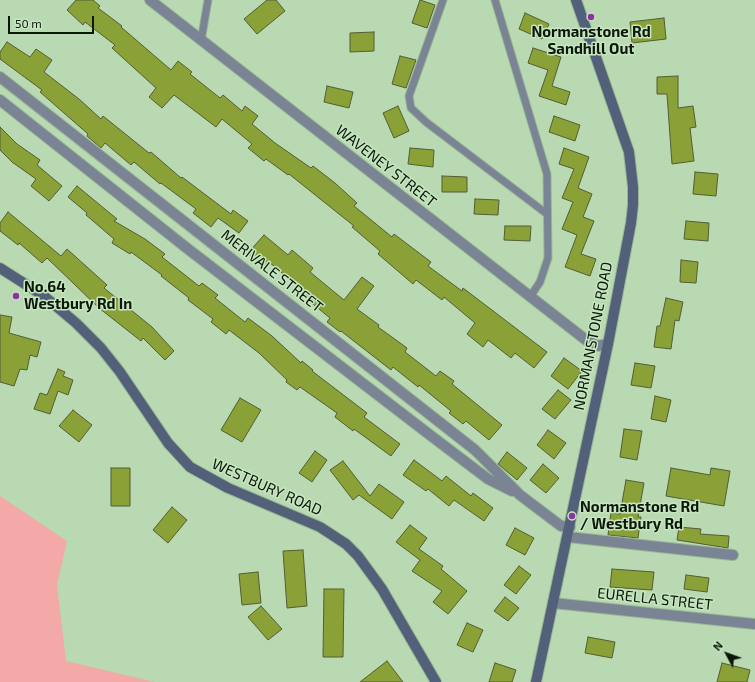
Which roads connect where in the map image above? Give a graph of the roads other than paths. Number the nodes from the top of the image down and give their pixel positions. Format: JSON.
{"nodes":[{"id":1,"x":150,"y":0,"type":"edge"},
{"id":2,"x":208,"y":0,"type":"edge"},
{"id":3,"x":443,"y":0,"type":"edge"},
{"id":4,"x":495,"y":0,"type":"edge"},
{"id":5,"x":576,"y":0,"type":"edge"},
{"id":6,"x":201,"y":41,"type":"junction"},
{"id":7,"x":0,"y":77,"type":"edge"},
{"id":8,"x":0,"y":100,"type":"edge"},
{"id":9,"x":548,"y":214,"type":"junction"},
{"id":10,"x":0,"y":268,"type":"edge"},
{"id":11,"x":530,"y":297,"type":"junction"},
{"id":12,"x":608,"y":344,"type":"junction"},
{"id":13,"x":520,"y":495,"type":"junction"},
{"id":14,"x":569,"y":532,"type":"junction"},
{"id":15,"x":733,"y":555,"type":"dead end"},
{"id":16,"x":553,"y":603,"type":"junction"},
{"id":17,"x":755,"y":624,"type":"edge"},
{"id":18,"x":436,"y":682,"type":"edge"},
{"id":19,"x":536,"y":682,"type":"edge"}],
"edges":[{"from":1,"to":6,"type":"street","name":"WAVENEY STREET"},
{"from":2,"to":6,"type":"lane"},
{"from":3,"to":9,"type":"lane"},
{"from":4,"to":9,"type":"lane"},
{"from":5,"to":12,"type":"street","name":"NORMANSTONE ROAD"},
{"from":6,"to":11,"type":"street","name":"WAVENEY STREET"},
{"from":7,"to":13,"type":"street","name":"MERIVALE STREET"},
{"from":8,"to":13,"type":"street","name":"MERIVALE STREET"},
{"from":9,"to":11,"type":"lane"},
{"from":10,"to":18,"type":"street","name":"WESTBURY ROAD"},
{"from":11,"to":12,"type":"street","name":"WAVENEY STREET"},
{"from":12,"to":14,"type":"street","name":"NORMANSTONE ROAD"},
{"from":13,"to":14,"type":"street","name":"MERIVALE STREET"},
{"from":14,"to":15,"type":"street","name":"MERIVALE STREET"},
{"from":14,"to":16,"type":"street","name":"NORMANSTONE ROAD"},
{"from":16,"to":17,"type":"street","name":"EURELLA STREET"},
{"from":16,"to":19,"type":"street","name":"NORMANSTONE ROAD"}]}
